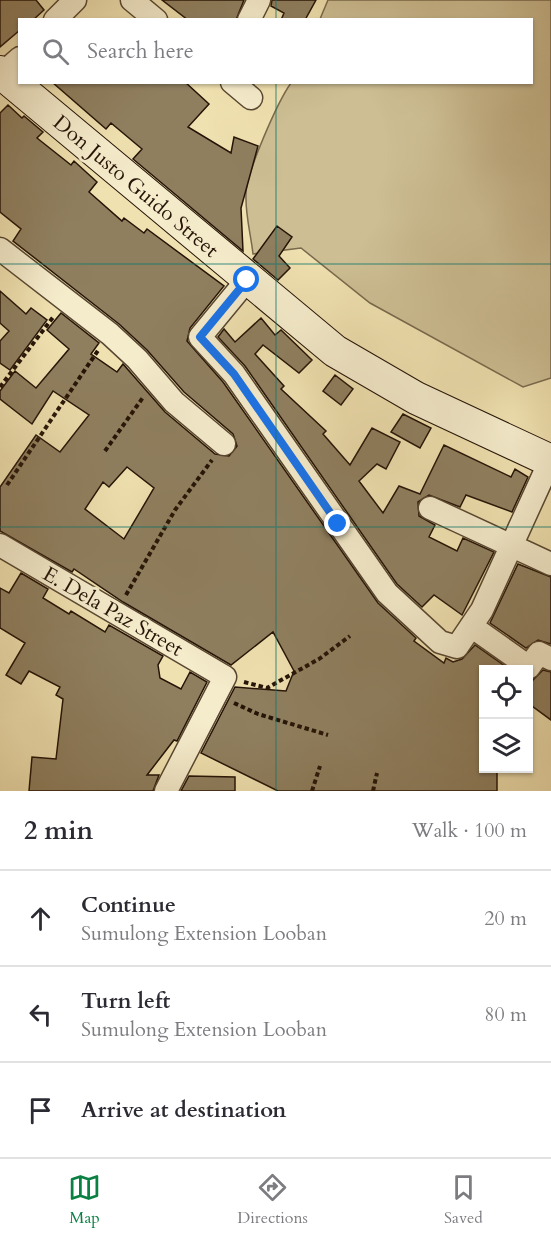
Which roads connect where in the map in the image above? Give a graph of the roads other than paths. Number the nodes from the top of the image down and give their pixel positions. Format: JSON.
{"nodes":[{"id":1,"x":75,"y":0,"type":"edge"},
{"id":2,"x":132,"y":0,"type":"edge"},
{"id":3,"x":259,"y":0,"type":"edge"},
{"id":4,"x":57,"y":18,"type":"edge"},
{"id":5,"x":154,"y":18,"type":"edge"},
{"id":6,"x":250,"y":18,"type":"edge"},
{"id":7,"x":5,"y":70,"type":"edge"},
{"id":8,"x":18,"y":81,"type":"edge"},
{"id":9,"x":21,"y":84,"type":"edge"},
{"id":10,"x":234,"y":84,"type":"edge"},
{"id":11,"x":251,"y":98,"type":"dead end"},
{"id":12,"x":0,"y":249,"type":"edge"},
{"id":13,"x":247,"y":280,"type":"junction"},
{"id":14,"x":224,"y":444,"type":"road end"},
{"id":15,"x":550,"y":461,"type":"edge"},
{"id":16,"x":430,"y":508,"type":"dead end"},
{"id":17,"x":0,"y":545,"type":"edge"},
{"id":18,"x":513,"y":546,"type":"junction"},
{"id":19,"x":551,"y":564,"type":"edge"},
{"id":20,"x":471,"y":626,"type":"junction"},
{"id":21,"x":551,"y":658,"type":"edge"},
{"id":22,"x":166,"y":791,"type":"edge"}],
"edges":[{"from":1,"to":4,"type":"street"},
{"from":2,"to":5,"type":"street"},
{"from":3,"to":6,"type":"street"},
{"from":7,"to":8,"type":"street","name":"Don Justo Guido Street"},
{"from":9,"to":13,"type":"street","name":"Don Justo Guido Street"},
{"from":10,"to":11,"type":"street"},
{"from":12,"to":14,"type":"street"},
{"from":13,"to":15,"type":"street","name":"Don Justo Guido Street"},
{"from":13,"to":20,"type":"street"},
{"from":15,"to":18,"type":"street"},
{"from":16,"to":18,"type":"street"},
{"from":17,"to":22,"type":"street","name":"E. Dela Paz Street"},
{"from":18,"to":19,"type":"street"},
{"from":18,"to":20,"type":"street"},
{"from":20,"to":21,"type":"street"}]}
